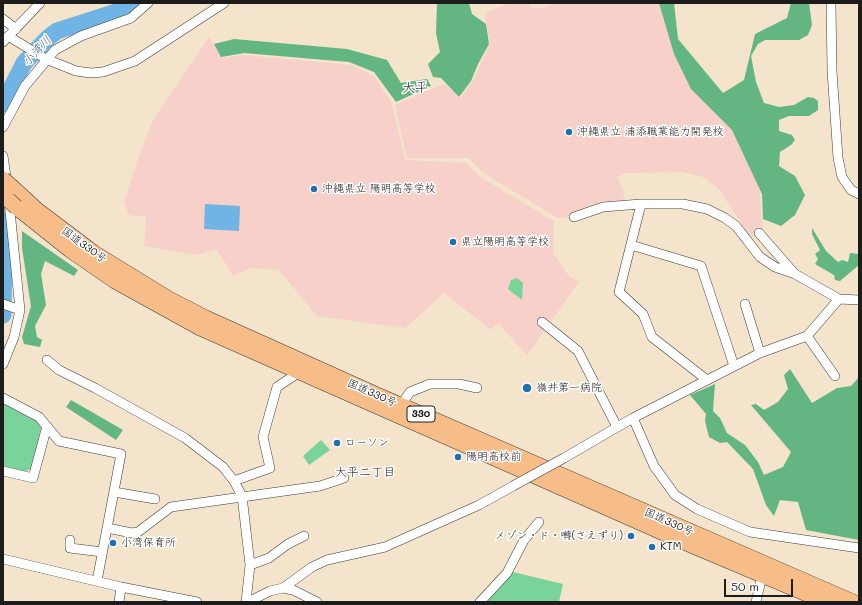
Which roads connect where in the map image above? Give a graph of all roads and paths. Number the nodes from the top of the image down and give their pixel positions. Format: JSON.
{"nodes":[{"id":1,"x":40,"y":3,"type":"edge"},
{"id":2,"x":148,"y":3,"type":"edge"},
{"id":3,"x":224,"y":3,"type":"edge"},
{"id":4,"x":831,"y":3,"type":"edge"},
{"id":5,"x":3,"y":19,"type":"edge"},
{"id":6,"x":16,"y":29,"type":"junction"},
{"id":7,"x":6,"y":39,"type":"edge"},
{"id":8,"x":46,"y":59,"type":"junction"},
{"id":9,"x":3,"y":127,"type":"edge"},
{"id":10,"x":3,"y":156,"type":"edge"},
{"id":11,"x":6,"y":187,"type":"edge"},
{"id":12,"x":859,"y":194,"type":"edge"},
{"id":13,"x":641,"y":204,"type":"junction"},
{"id":14,"x":574,"y":217,"type":"dead end"},
{"id":15,"x":759,"y":233,"type":"dead end"},
{"id":16,"x":631,"y":246,"type":"junction"},
{"id":17,"x":795,"y":274,"type":"junction"},
{"id":18,"x":839,"y":299,"type":"junction"},
{"id":19,"x":859,"y":300,"type":"edge"},
{"id":20,"x":3,"y":304,"type":"edge"},
{"id":21,"x":745,"y":304,"type":"dead end"},
{"id":22,"x":20,"y":310,"type":"junction"},
{"id":23,"x":542,"y":322,"type":"dead end"},
{"id":24,"x":807,"y":336,"type":"junction"},
{"id":25,"x":760,"y":353,"type":"junction"},
{"id":26,"x":47,"y":360,"type":"dead end"},
{"id":27,"x":3,"y":364,"type":"edge"},
{"id":28,"x":734,"y":366,"type":"junction"},
{"id":29,"x":298,"y":373,"type":"junction"},
{"id":30,"x":835,"y":376,"type":"dead end"},
{"id":31,"x":707,"y":380,"type":"junction"},
{"id":32,"x":477,"y":388,"type":"dead end"},
{"id":33,"x":3,"y":398,"type":"edge"},
{"id":34,"x":401,"y":406,"type":"junction"},
{"id":35,"x":632,"y":418,"type":"junction"},
{"id":36,"x":47,"y":426,"type":"junction"},
{"id":37,"x":617,"y":427,"type":"junction"},
{"id":38,"x":3,"y":472,"type":"edge"},
{"id":39,"x":344,"y":478,"type":"dead end"},
{"id":40,"x":234,"y":481,"type":"junction"},
{"id":41,"x":114,"y":492,"type":"junction"},
{"id":42,"x":242,"y":496,"type":"junction"},
{"id":43,"x":155,"y":499,"type":"dead end"},
{"id":44,"x":539,"y":522,"type":"dead end"},
{"id":45,"x":107,"y":528,"type":"junction"},
{"id":46,"x":304,"y":536,"type":"dead end"},
{"id":47,"x":70,"y":540,"type":"dead end"},
{"id":48,"x":859,"y":548,"type":"edge"},
{"id":49,"x":102,"y":552,"type":"junction"},
{"id":50,"x":3,"y":559,"type":"edge"},
{"id":51,"x":250,"y":565,"type":"junction"},
{"id":52,"x":762,"y":576,"type":"junction"},
{"id":53,"x":97,"y":581,"type":"junction"},
{"id":54,"x":121,"y":587,"type":"junction"},
{"id":55,"x":283,"y":588,"type":"junction"},
{"id":56,"x":120,"y":602,"type":"edge"},
{"id":57,"x":197,"y":602,"type":"edge"},
{"id":58,"x":247,"y":602,"type":"edge"},
{"id":59,"x":317,"y":602,"type":"edge"},
{"id":60,"x":480,"y":602,"type":"edge"},
{"id":61,"x":756,"y":602,"type":"edge"},
{"id":62,"x":826,"y":602,"type":"edge"},
{"id":63,"x":853,"y":602,"type":"edge"}],
"edges":[{"from":1,"to":6,"type":"street"},
{"from":2,"to":8,"type":"street"},
{"from":3,"to":8,"type":"street"},
{"from":4,"to":12,"type":"street"},
{"from":5,"to":6,"type":"street"},
{"from":6,"to":7,"type":"street"},
{"from":7,"to":8,"type":"street"},
{"from":8,"to":9,"type":"street"},
{"from":10,"to":22,"type":"street"},
{"from":11,"to":29,"type":"highway","name":"国道330号","number":"330","bridge":true},
{"from":11,"to":34,"type":"highway","name":"国道330号","number":"330"},
{"from":13,"to":14,"type":"street"},
{"from":13,"to":16,"type":"street"},
{"from":13,"to":17,"type":"street"},
{"from":15,"to":17,"type":"street"},
{"from":16,"to":28,"type":"street"},
{"from":16,"to":31,"type":"street"},
{"from":17,"to":18,"type":"street"},
{"from":18,"to":19,"type":"street"},
{"from":18,"to":24,"type":"street"},
{"from":20,"to":22,"type":"street"},
{"from":21,"to":25,"type":"street"},
{"from":22,"to":27,"type":"street"},
{"from":23,"to":37,"type":"street"},
{"from":24,"to":25,"type":"street"},
{"from":24,"to":30,"type":"street"},
{"from":25,"to":28,"type":"street"},
{"from":26,"to":40,"type":"street"},
{"from":28,"to":31,"type":"street"},
{"from":29,"to":40,"type":"street"},
{"from":29,"to":52,"type":"highway","name":"国道330号","number":"330"},
{"from":31,"to":35,"type":"street"},
{"from":32,"to":34,"type":"street"},
{"from":33,"to":36,"type":"street"},
{"from":34,"to":63,"type":"highway","name":"国道330号","number":"330"},
{"from":35,"to":37,"type":"street"},
{"from":35,"to":48,"type":"street"},
{"from":36,"to":38,"type":"street"},
{"from":36,"to":41,"type":"street"},
{"from":37,"to":55,"type":"street","bridge":true},
{"from":39,"to":42,"type":"street"},
{"from":40,"to":42,"type":"street"},
{"from":41,"to":43,"type":"street"},
{"from":41,"to":45,"type":"street"},
{"from":42,"to":45,"type":"street"},
{"from":42,"to":51,"type":"street"},
{"from":44,"to":60,"type":"street"},
{"from":45,"to":49,"type":"street"},
{"from":46,"to":51,"type":"street"},
{"from":47,"to":49,"type":"street"},
{"from":49,"to":53,"type":"street"},
{"from":50,"to":53,"type":"street"},
{"from":51,"to":58,"type":"street"},
{"from":52,"to":61,"type":"street"},
{"from":52,"to":62,"type":"highway","name":"国道330号","number":"330"},
{"from":53,"to":54,"type":"street"},
{"from":54,"to":56,"type":"street"},
{"from":54,"to":57,"type":"street"},
{"from":55,"to":58,"type":"street"},
{"from":55,"to":59,"type":"street"}]}
